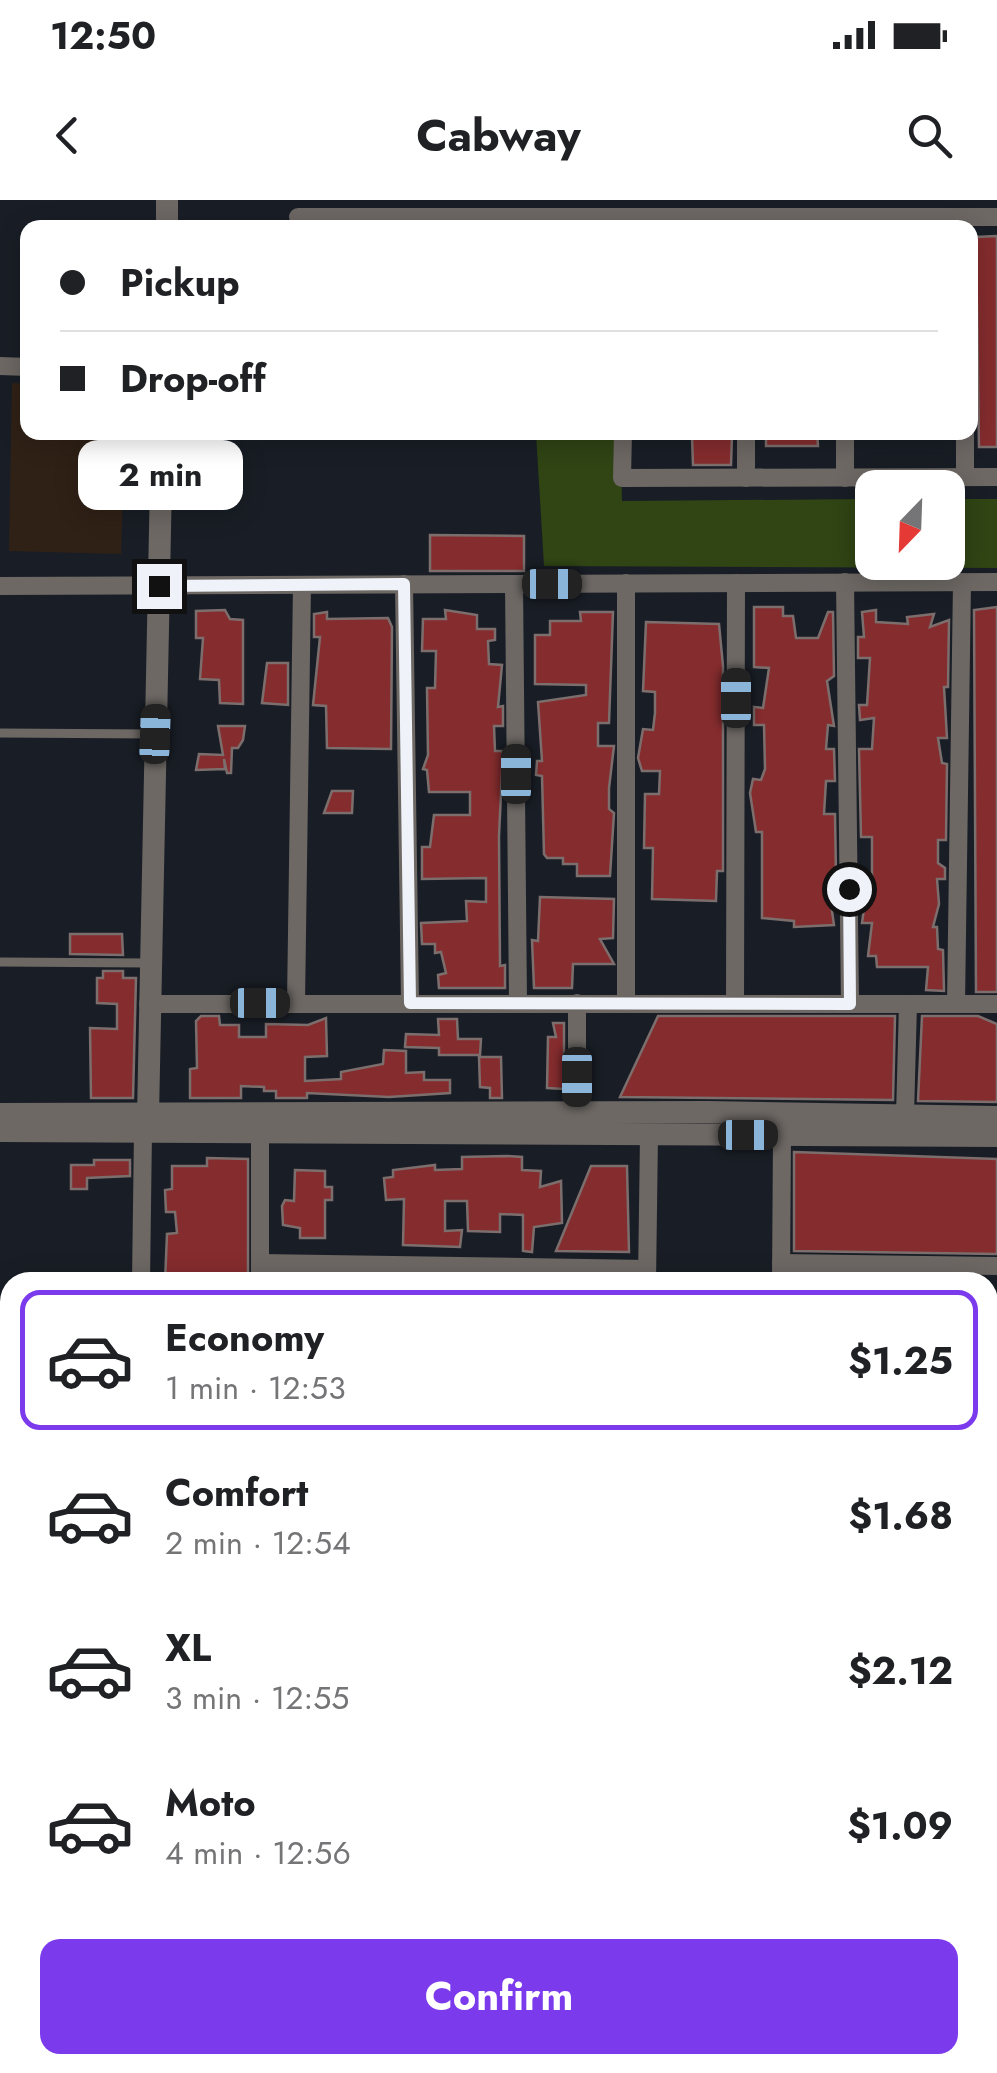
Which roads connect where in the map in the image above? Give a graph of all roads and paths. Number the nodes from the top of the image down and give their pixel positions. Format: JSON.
{"nodes":[{"id":1,"x":580,"y":209,"type":"edge"},
{"id":2,"x":911,"y":209,"type":"edge"},
{"id":3,"x":298,"y":215,"type":"edge"},
{"id":4,"x":618,"y":220,"type":"edge"},
{"id":5,"x":858,"y":220,"type":"edge"},
{"id":6,"x":954,"y":220,"type":"edge"},
{"id":7,"x":162,"y":440,"type":"edge"},
{"id":8,"x":622,"y":440,"type":"edge"},
{"id":9,"x":746,"y":440,"type":"edge"},
{"id":10,"x":846,"y":440,"type":"edge"},
{"id":11,"x":965,"y":440,"type":"edge"},
{"id":12,"x":966,"y":477,"type":"junction"},
{"id":13,"x":997,"y":477,"type":"edge"},
{"id":14,"x":746,"y":478,"type":"junction"},
{"id":15,"x":845,"y":478,"type":"junction"},
{"id":16,"x":845,"y":582,"type":"junction"},
{"id":17,"x":962,"y":582,"type":"junction"},
{"id":18,"x":997,"y":582,"type":"edge"},
{"id":19,"x":626,"y":583,"type":"junction"},
{"id":20,"x":736,"y":583,"type":"junction"},
{"id":21,"x":404,"y":584,"type":"junction"},
{"id":22,"x":514,"y":584,"type":"junction"},
{"id":23,"x":302,"y":585,"type":"junction"},
{"id":24,"x":0,"y":586,"type":"edge"},
{"id":25,"x":159,"y":586,"type":"junction"},
{"id":26,"x":0,"y":734,"type":"edge"},
{"id":27,"x":155,"y":734,"type":"junction"},
{"id":28,"x":0,"y":962,"type":"edge"},
{"id":29,"x":149,"y":963,"type":"junction"},
{"id":30,"x":296,"y":1003,"type":"junction"},
{"id":31,"x":410,"y":1003,"type":"junction"},
{"id":32,"x":518,"y":1003,"type":"junction"},
{"id":33,"x":148,"y":1004,"type":"junction"},
{"id":34,"x":577,"y":1004,"type":"junction"},
{"id":35,"x":626,"y":1004,"type":"junction"},
{"id":36,"x":735,"y":1004,"type":"junction"},
{"id":37,"x":850,"y":1004,"type":"junction"},
{"id":38,"x":908,"y":1004,"type":"junction"},
{"id":39,"x":956,"y":1004,"type":"junction"},
{"id":40,"x":997,"y":1004,"type":"edge"},
{"id":41,"x":577,"y":1113,"type":"junction"},
{"id":42,"x":0,"y":1114,"type":"edge"},
{"id":43,"x":905,"y":1116,"type":"junction"},
{"id":44,"x":997,"y":1118,"type":"edge"},
{"id":45,"x":145,"y":1123,"type":"junction"},
{"id":46,"x":493,"y":1124,"type":"junction"},
{"id":47,"x":530,"y":1124,"type":"junction"},
{"id":48,"x":0,"y":1130,"type":"edge"},
{"id":49,"x":260,"y":1134,"type":"junction"},
{"id":50,"x":649,"y":1135,"type":"junction"},
{"id":51,"x":782,"y":1135,"type":"junction"},
{"id":52,"x":997,"y":1136,"type":"edge"},
{"id":53,"x":260,"y":1263,"type":"junction"},
{"id":54,"x":781,"y":1263,"type":"junction"},
{"id":55,"x":997,"y":1266,"type":"edge"},
{"id":56,"x":141,"y":1272,"type":"edge"},
{"id":57,"x":260,"y":1272,"type":"edge"},
{"id":58,"x":528,"y":1272,"type":"edge"},
{"id":59,"x":647,"y":1272,"type":"edge"},
{"id":60,"x":781,"y":1272,"type":"edge"}],
"edges":[{"from":1,"to":3,"type":"street"},
{"from":1,"to":4,"type":"street"},
{"from":2,"to":5,"type":"street"},
{"from":2,"to":6,"type":"street"},
{"from":7,"to":25,"type":"street"},
{"from":8,"to":14,"type":"street"},
{"from":9,"to":14,"type":"street"},
{"from":10,"to":15,"type":"street"},
{"from":11,"to":12,"type":"street"},
{"from":12,"to":13,"type":"street"},
{"from":12,"to":15,"type":"street"},
{"from":14,"to":15,"type":"street"},
{"from":16,"to":17,"type":"street"},
{"from":16,"to":20,"type":"street"},
{"from":16,"to":37,"type":"street"},
{"from":17,"to":18,"type":"street"},
{"from":17,"to":39,"type":"street"},
{"from":19,"to":20,"type":"street"},
{"from":19,"to":22,"type":"street"},
{"from":19,"to":35,"type":"street"},
{"from":20,"to":36,"type":"street"},
{"from":21,"to":22,"type":"street"},
{"from":21,"to":23,"type":"street"},
{"from":21,"to":31,"type":"street"},
{"from":22,"to":32,"type":"street"},
{"from":23,"to":25,"type":"street"},
{"from":23,"to":30,"type":"street"},
{"from":24,"to":25,"type":"street"},
{"from":25,"to":27,"type":"street"},
{"from":26,"to":27,"type":"lane"},
{"from":27,"to":29,"type":"street"},
{"from":28,"to":29,"type":"lane"},
{"from":29,"to":33,"type":"street"},
{"from":30,"to":31,"type":"street"},
{"from":30,"to":33,"type":"street"},
{"from":31,"to":32,"type":"street"},
{"from":32,"to":34,"type":"street"},
{"from":33,"to":45,"type":"street"},
{"from":34,"to":35,"type":"street"},
{"from":34,"to":41,"type":"street"},
{"from":35,"to":36,"type":"street"},
{"from":36,"to":37,"type":"street"},
{"from":37,"to":38,"type":"street"},
{"from":38,"to":39,"type":"street"},
{"from":38,"to":43,"type":"street"},
{"from":39,"to":40,"type":"street"},
{"from":41,"to":43,"type":"street"},
{"from":41,"to":47,"type":"street"},
{"from":42,"to":45,"type":"street"},
{"from":43,"to":44,"type":"street"},
{"from":45,"to":46,"type":"street"},
{"from":45,"to":48,"type":"street"},
{"from":45,"to":49,"type":"street"},
{"from":45,"to":56,"type":"street"},
{"from":46,"to":47,"type":"street"},
{"from":46,"to":49,"type":"street"},
{"from":47,"to":50,"type":"street"},
{"from":49,"to":53,"type":"street"},
{"from":50,"to":51,"type":"street"},
{"from":50,"to":59,"type":"street"},
{"from":51,"to":52,"type":"street"},
{"from":51,"to":54,"type":"street"},
{"from":53,"to":57,"type":"street"},
{"from":53,"to":58,"type":"street"},
{"from":54,"to":55,"type":"street"},
{"from":54,"to":60,"type":"street"}]}
